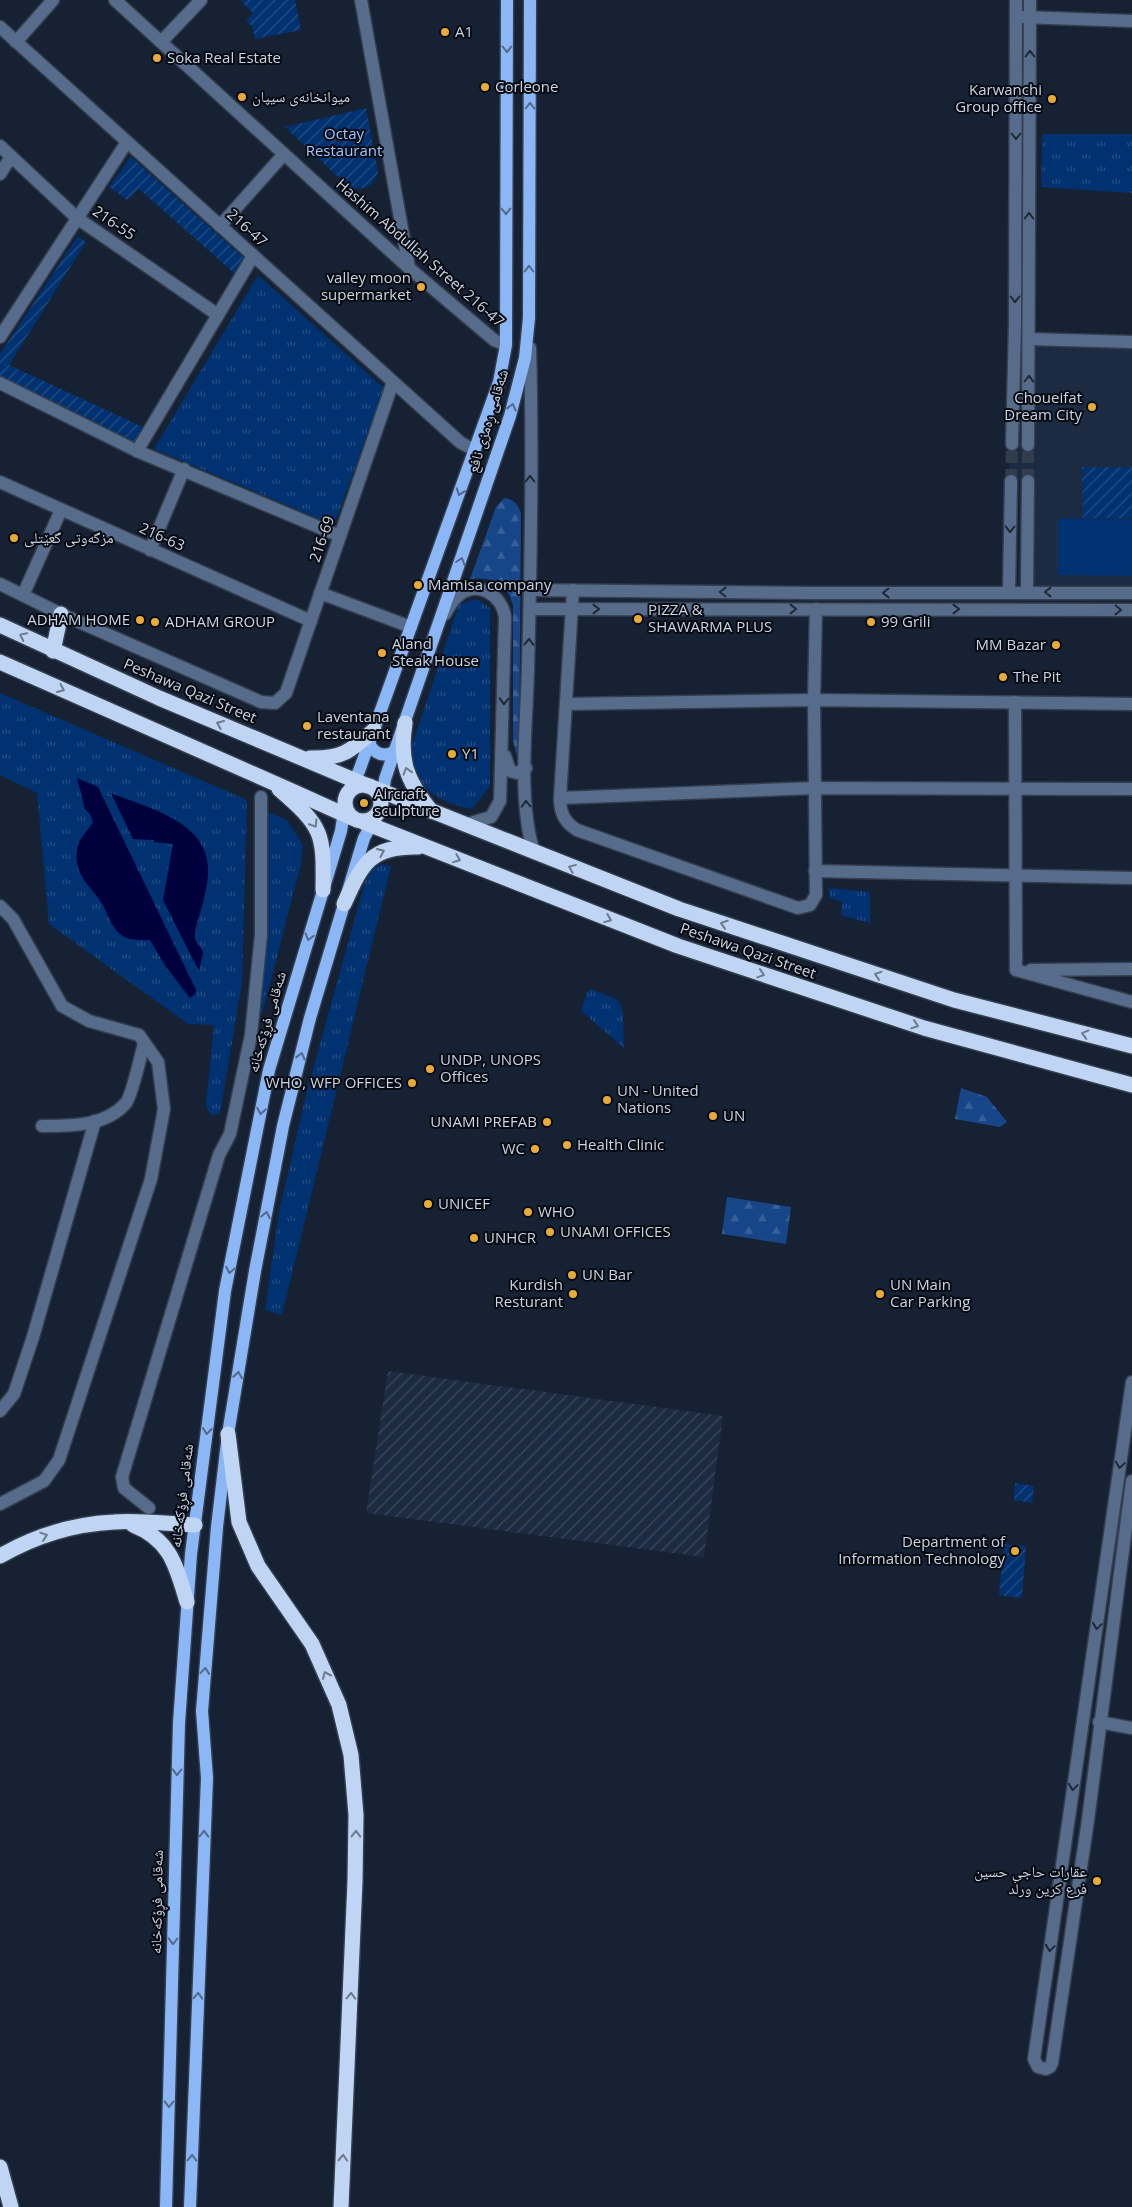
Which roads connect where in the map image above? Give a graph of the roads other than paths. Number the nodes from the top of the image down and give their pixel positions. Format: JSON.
{"nodes":[{"id":1,"x":53,"y":0,"type":"edge"},
{"id":2,"x":115,"y":0,"type":"edge"},
{"id":3,"x":202,"y":0,"type":"edge"},
{"id":4,"x":361,"y":0,"type":"edge"},
{"id":5,"x":507,"y":0,"type":"edge"},
{"id":6,"x":530,"y":0,"type":"edge"},
{"id":7,"x":1016,"y":0,"type":"edge"},
{"id":8,"x":1030,"y":0,"type":"edge"},
{"id":9,"x":1016,"y":16,"type":"junction"},
{"id":10,"x":1030,"y":17,"type":"junction"},
{"id":11,"x":1132,"y":21,"type":"edge"},
{"id":12,"x":0,"y":27,"type":"edge"},
{"id":13,"x":16,"y":42,"type":"junction"},
{"id":14,"x":161,"y":42,"type":"junction"},
{"id":15,"x":127,"y":142,"type":"junction"},
{"id":16,"x":0,"y":146,"type":"edge"},
{"id":17,"x":284,"y":154,"type":"junction"},
{"id":18,"x":11,"y":156,"type":"junction"},
{"id":19,"x":0,"y":174,"type":"edge"},
{"id":20,"x":1030,"y":191,"type":"junction"},
{"id":21,"x":1016,"y":192,"type":"junction"},
{"id":22,"x":77,"y":218,"type":"junction"},
{"id":23,"x":220,"y":226,"type":"junction"},
{"id":24,"x":253,"y":256,"type":"junction"},
{"id":25,"x":409,"y":268,"type":"junction"},
{"id":26,"x":218,"y":315,"type":"junction"},
{"id":27,"x":529,"y":318,"type":"junction"},
{"id":28,"x":4,"y":320,"type":"edge"},
{"id":29,"x":0,"y":337,"type":"edge"},
{"id":30,"x":1029,"y":339,"type":"junction"},
{"id":31,"x":1132,"y":342,"type":"edge"},
{"id":32,"x":506,"y":346,"type":"junction"},
{"id":33,"x":393,"y":382,"type":"junction"},
{"id":34,"x":0,"y":383,"type":"edge"},
{"id":35,"x":1012,"y":444,"type":"tunnel mouth"},
{"id":36,"x":1028,"y":445,"type":"tunnel mouth"},
{"id":37,"x":475,"y":450,"type":"junction"},
{"id":38,"x":137,"y":451,"type":"junction"},
{"id":39,"x":184,"y":469,"type":"junction"},
{"id":40,"x":1011,"y":481,"type":"tunnel mouth"},
{"id":41,"x":1028,"y":481,"type":"tunnel mouth"},
{"id":42,"x":0,"y":482,"type":"edge"},
{"id":43,"x":61,"y":510,"type":"junction"},
{"id":44,"x":340,"y":536,"type":"junction"},
{"id":45,"x":150,"y":550,"type":"junction"},
{"id":46,"x":0,"y":584,"type":"edge"},
{"id":47,"x":530,"y":590,"type":"junction"},
{"id":48,"x":573,"y":590,"type":"junction"},
{"id":49,"x":978,"y":592,"type":"junction"},
{"id":50,"x":1009,"y":592,"type":"junction"},
{"id":51,"x":1027,"y":592,"type":"junction"},
{"id":52,"x":1076,"y":592,"type":"junction"},
{"id":53,"x":320,"y":593,"type":"junction"},
{"id":54,"x":1132,"y":593,"type":"edge"},
{"id":55,"x":23,"y":595,"type":"junction"},
{"id":56,"x":530,"y":609,"type":"junction"},
{"id":57,"x":572,"y":609,"type":"junction"},
{"id":58,"x":816,"y":609,"type":"junction"},
{"id":59,"x":978,"y":609,"type":"junction"},
{"id":60,"x":1076,"y":609,"type":"junction"},
{"id":61,"x":1132,"y":610,"type":"edge"},
{"id":62,"x":62,"y":614,"type":"junction"},
{"id":63,"x":311,"y":621,"type":"junction"},
{"id":64,"x":440,"y":621,"type":"junction"},
{"id":65,"x":0,"y":625,"type":"edge"},
{"id":66,"x":411,"y":627,"type":"junction"},
{"id":67,"x":53,"y":651,"type":"junction"},
{"id":68,"x":4,"y":666,"type":"edge"},
{"id":69,"x":814,"y":700,"type":"junction"},
{"id":70,"x":1015,"y":702,"type":"junction"},
{"id":71,"x":567,"y":704,"type":"junction"},
{"id":72,"x":1132,"y":704,"type":"edge"},
{"id":73,"x":405,"y":723,"type":"junction"},
{"id":74,"x":372,"y":736,"type":"junction"},
{"id":75,"x":503,"y":744,"type":"junction"},
{"id":76,"x":394,"y":751,"type":"junction"},
{"id":77,"x":294,"y":755,"type":"junction"},
{"id":78,"x":526,"y":768,"type":"junction"},
{"id":79,"x":266,"y":778,"type":"junction"},
{"id":80,"x":815,"y":788,"type":"junction"},
{"id":81,"x":1016,"y":788,"type":"junction"},
{"id":82,"x":1132,"y":789,"type":"edge"},
{"id":83,"x":262,"y":797,"type":"dead end"},
{"id":84,"x":560,"y":798,"type":"junction"},
{"id":85,"x":363,"y":804,"type":"junction"},
{"id":86,"x":432,"y":812,"type":"junction"},
{"id":87,"x":464,"y":825,"type":"junction"},
{"id":88,"x":430,"y":848,"type":"junction"},
{"id":89,"x":534,"y":852,"type":"junction"},
{"id":90,"x":815,"y":871,"type":"junction"},
{"id":91,"x":1016,"y":876,"type":"junction"},
{"id":92,"x":1132,"y":878,"type":"edge"},
{"id":93,"x":323,"y":890,"type":"junction"},
{"id":94,"x":344,"y":904,"type":"junction"},
{"id":95,"x":0,"y":906,"type":"edge"},
{"id":96,"x":1132,"y":969,"type":"edge"},
{"id":97,"x":1016,"y":970,"type":"junction"},
{"id":98,"x":1132,"y":1002,"type":"edge"},
{"id":99,"x":144,"y":1043,"type":"junction"},
{"id":100,"x":1132,"y":1046,"type":"edge"},
{"id":101,"x":1132,"y":1085,"type":"edge"},
{"id":102,"x":95,"y":1121,"type":"junction"},
{"id":103,"x":42,"y":1126,"type":"dead end"},
{"id":104,"x":1132,"y":1382,"type":"edge"},
{"id":105,"x":0,"y":1411,"type":"edge"},
{"id":106,"x":228,"y":1434,"type":"junction"},
{"id":107,"x":1132,"y":1481,"type":"edge"},
{"id":108,"x":0,"y":1504,"type":"edge"},
{"id":109,"x":149,"y":1508,"type":"dead end"},
{"id":110,"x":127,"y":1522,"type":"junction"},
{"id":111,"x":195,"y":1525,"type":"junction"},
{"id":112,"x":217,"y":1527,"type":"junction"},
{"id":113,"x":0,"y":1556,"type":"edge"},
{"id":114,"x":187,"y":1602,"type":"junction"},
{"id":115,"x":180,"y":1709,"type":"junction"},
{"id":116,"x":202,"y":1711,"type":"junction"},
{"id":117,"x":1099,"y":1722,"type":"junction"},
{"id":118,"x":1132,"y":1728,"type":"edge"},
{"id":119,"x":0,"y":2167,"type":"edge"},
{"id":120,"x":0,"y":2201,"type":"edge"},
{"id":121,"x":2,"y":2207,"type":"edge"},
{"id":122,"x":11,"y":2207,"type":"edge"},
{"id":123,"x":166,"y":2207,"type":"edge"},
{"id":124,"x":190,"y":2207,"type":"edge"},
{"id":125,"x":341,"y":2207,"type":"edge"}],
"edges":[{"from":1,"to":13,"type":"street"},
{"from":2,"to":14,"type":"street","name":"Hashim Abdullah Street 216-47"},
{"from":3,"to":14,"type":"street"},
{"from":4,"to":25,"type":"street"},
{"from":5,"to":32,"type":"main road","name":"شەقامی ڕەمزی نافع","one_way":true},
{"from":27,"to":6,"type":"main road","name":"شەقامی ڕەمزی نافع","one_way":true},
{"from":7,"to":9,"type":"street"},
{"from":8,"to":10,"type":"street"},
{"from":9,"to":10,"type":"street"},
{"from":9,"to":21,"type":"street","one_way":true},
{"from":10,"to":11,"type":"street"},
{"from":20,"to":10,"type":"street","one_way":true},
{"from":12,"to":13,"type":"street","name":"216-47"},
{"from":13,"to":15,"type":"street","name":"216-47"},
{"from":14,"to":17,"type":"street","name":"Hashim Abdullah Street 216-47"},
{"from":15,"to":22,"type":"street"},
{"from":15,"to":23,"type":"street","name":"216-47"},
{"from":16,"to":18,"type":"street","name":"216-55"},
{"from":17,"to":23,"type":"street"},
{"from":17,"to":25,"type":"street","name":"Hashim Abdullah Street 216-47"},
{"from":18,"to":19,"type":"street"},
{"from":18,"to":22,"type":"street","name":"216-55"},
{"from":20,"to":21,"type":"street"},
{"from":30,"to":20,"type":"street","one_way":true},
{"from":21,"to":35,"type":"street","one_way":true},
{"from":22,"to":26,"type":"street","name":"216-55"},
{"from":22,"to":28,"type":"street"},
{"from":23,"to":24,"type":"street","name":"216-47"},
{"from":24,"to":26,"type":"street"},
{"from":24,"to":33,"type":"street","name":"216-47"},
{"from":25,"to":32,"type":"street","name":"Hashim Abdullah Street 216-47"},
{"from":26,"to":38,"type":"street"},
{"from":47,"to":27,"type":"street","one_way":true},
{"from":64,"to":27,"type":"main road","name":"شەقامی ڕەمزی نافع","one_way":true},
{"from":28,"to":29,"type":"street"},
{"from":30,"to":31,"type":"street"},
{"from":36,"to":30,"type":"street","one_way":true},
{"from":32,"to":37,"type":"main road","name":"شەقامی ڕەمزی نافع"},
{"from":33,"to":37,"type":"street","name":"216-47"},
{"from":33,"to":44,"type":"street","name":"216-69"},
{"from":34,"to":38,"type":"street"},
{"from":37,"to":66,"type":"main road","name":"شەقامی ڕەمزی نافع","one_way":true},
{"from":38,"to":39,"type":"street"},
{"from":39,"to":44,"type":"street"},
{"from":39,"to":45,"type":"street"},
{"from":40,"to":50,"type":"street","one_way":true},
{"from":41,"to":51,"type":"street"},
{"from":42,"to":43,"type":"street","name":"216-63"},
{"from":43,"to":45,"type":"street","name":"216-63"},
{"from":43,"to":55,"type":"street"},
{"from":44,"to":53,"type":"street","name":"216-69"},
{"from":45,"to":63,"type":"street","name":"216-63"},
{"from":46,"to":55,"type":"street"},
{"from":47,"to":48,"type":"street"},
{"from":47,"to":56,"type":"street"},
{"from":49,"to":48,"type":"street","one_way":true},
{"from":48,"to":57,"type":"street"},
{"from":49,"to":50,"type":"street"},
{"from":49,"to":59,"type":"street"},
{"from":50,"to":51,"type":"street"},
{"from":52,"to":51,"type":"street","one_way":true},
{"from":52,"to":54,"type":"street"},
{"from":52,"to":60,"type":"street"},
{"from":53,"to":63,"type":"street","name":"216-69"},
{"from":53,"to":66,"type":"street"},
{"from":55,"to":62,"type":"street"},
{"from":56,"to":57,"type":"street"},
{"from":78,"to":56,"type":"street","one_way":true},
{"from":57,"to":58,"type":"street","one_way":true},
{"from":57,"to":71,"type":"street"},
{"from":58,"to":59,"type":"street","one_way":true},
{"from":58,"to":69,"type":"street"},
{"from":59,"to":60,"type":"street"},
{"from":60,"to":61,"type":"street","one_way":true},
{"from":62,"to":63,"type":"street","name":"216-69"},
{"from":62,"to":67,"type":"highway"},
{"from":64,"to":73,"type":"main road","name":"شەقامی ڕەمزی نافع"},
{"from":64,"to":75,"type":"street","one_way":true},
{"from":67,"to":65,"type":"highway","name":"Peshawa Qazi Street","one_way":true},
{"from":66,"to":74,"type":"main road","name":"شەقامی ڕەمزی نافع"},
{"from":77,"to":67,"type":"highway","name":"Peshawa Qazi Street","one_way":true},
{"from":68,"to":79,"type":"highway","name":"Peshawa Qazi Street","one_way":true},
{"from":69,"to":70,"type":"street"},
{"from":69,"to":71,"type":"street"},
{"from":69,"to":80,"type":"street"},
{"from":70,"to":72,"type":"street"},
{"from":70,"to":81,"type":"street"},
{"from":71,"to":84,"type":"street"},
{"from":73,"to":76,"type":"main road","name":"شەقامی ڕەمزی نافع"},
{"from":86,"to":73,"type":"highway","one_way":true},
{"from":74,"to":76,"type":"main road"},
{"from":74,"to":77,"type":"highway"},
{"from":74,"to":85,"type":"main road","name":"شەقامی ڕەمزی نافع"},
{"from":75,"to":78,"type":"street"},
{"from":75,"to":87,"type":"street"},
{"from":76,"to":85,"type":"main road","name":"شەقامی ڕەمزی نافع"},
{"from":77,"to":85,"type":"highway","name":"Peshawa Qazi Street"},
{"from":89,"to":78,"type":"street","one_way":true},
{"from":79,"to":85,"type":"highway","name":"Peshawa Qazi Street"},
{"from":79,"to":93,"type":"highway","one_way":true},
{"from":80,"to":81,"type":"street"},
{"from":80,"to":84,"type":"street"},
{"from":80,"to":90,"type":"street"},
{"from":81,"to":82,"type":"street"},
{"from":81,"to":91,"type":"street"},
{"from":83,"to":109,"type":"street"},
{"from":84,"to":90,"type":"street"},
{"from":85,"to":86,"type":"highway","name":"Peshawa Qazi Street"},
{"from":85,"to":88,"type":"highway","name":"Peshawa Qazi Street"},
{"from":85,"to":93,"type":"main road","name":"شەقامی فڕۆکەخانە"},
{"from":85,"to":94,"type":"main road"},
{"from":86,"to":87,"type":"highway","name":"Peshawa Qazi Street"},
{"from":87,"to":89,"type":"highway","name":"Peshawa Qazi Street"},
{"from":94,"to":88,"type":"highway","one_way":true},
{"from":88,"to":101,"type":"highway","name":"Peshawa Qazi Street","one_way":true},
{"from":100,"to":89,"type":"highway","name":"Peshawa Qazi Street","one_way":true},
{"from":90,"to":91,"type":"street"},
{"from":91,"to":92,"type":"street"},
{"from":91,"to":97,"type":"street"},
{"from":93,"to":111,"type":"main road","name":"شەقامی فڕۆکەخانە","one_way":true},
{"from":106,"to":94,"type":"main road","one_way":true},
{"from":95,"to":99,"type":"street"},
{"from":96,"to":97,"type":"street"},
{"from":97,"to":98,"type":"street"},
{"from":99,"to":102,"type":"street"},
{"from":99,"to":108,"type":"street"},
{"from":102,"to":103,"type":"street"},
{"from":102,"to":105,"type":"street"},
{"from":104,"to":117,"type":"street","one_way":true},
{"from":106,"to":112,"type":"main road"},
{"from":125,"to":106,"type":"highway","one_way":true},
{"from":107,"to":117,"type":"street"},
{"from":110,"to":111,"type":"highway"},
{"from":113,"to":110,"type":"highway","one_way":true},
{"from":110,"to":114,"type":"highway"},
{"from":111,"to":112,"type":"main road"},
{"from":111,"to":114,"type":"main road","name":"شەقامی فڕۆکەخانە"},
{"from":116,"to":112,"type":"main road","one_way":true},
{"from":114,"to":115,"type":"main road","name":"شەقامی فڕۆکەخانە"},
{"from":115,"to":116,"type":"main road"},
{"from":115,"to":123,"type":"main road","name":"شەقامی فڕۆکەخانە","one_way":true},
{"from":124,"to":116,"type":"main road","one_way":true},
{"from":117,"to":118,"type":"street"},
{"from":119,"to":122,"type":"highway"},
{"from":120,"to":121,"type":"highway"}]}
